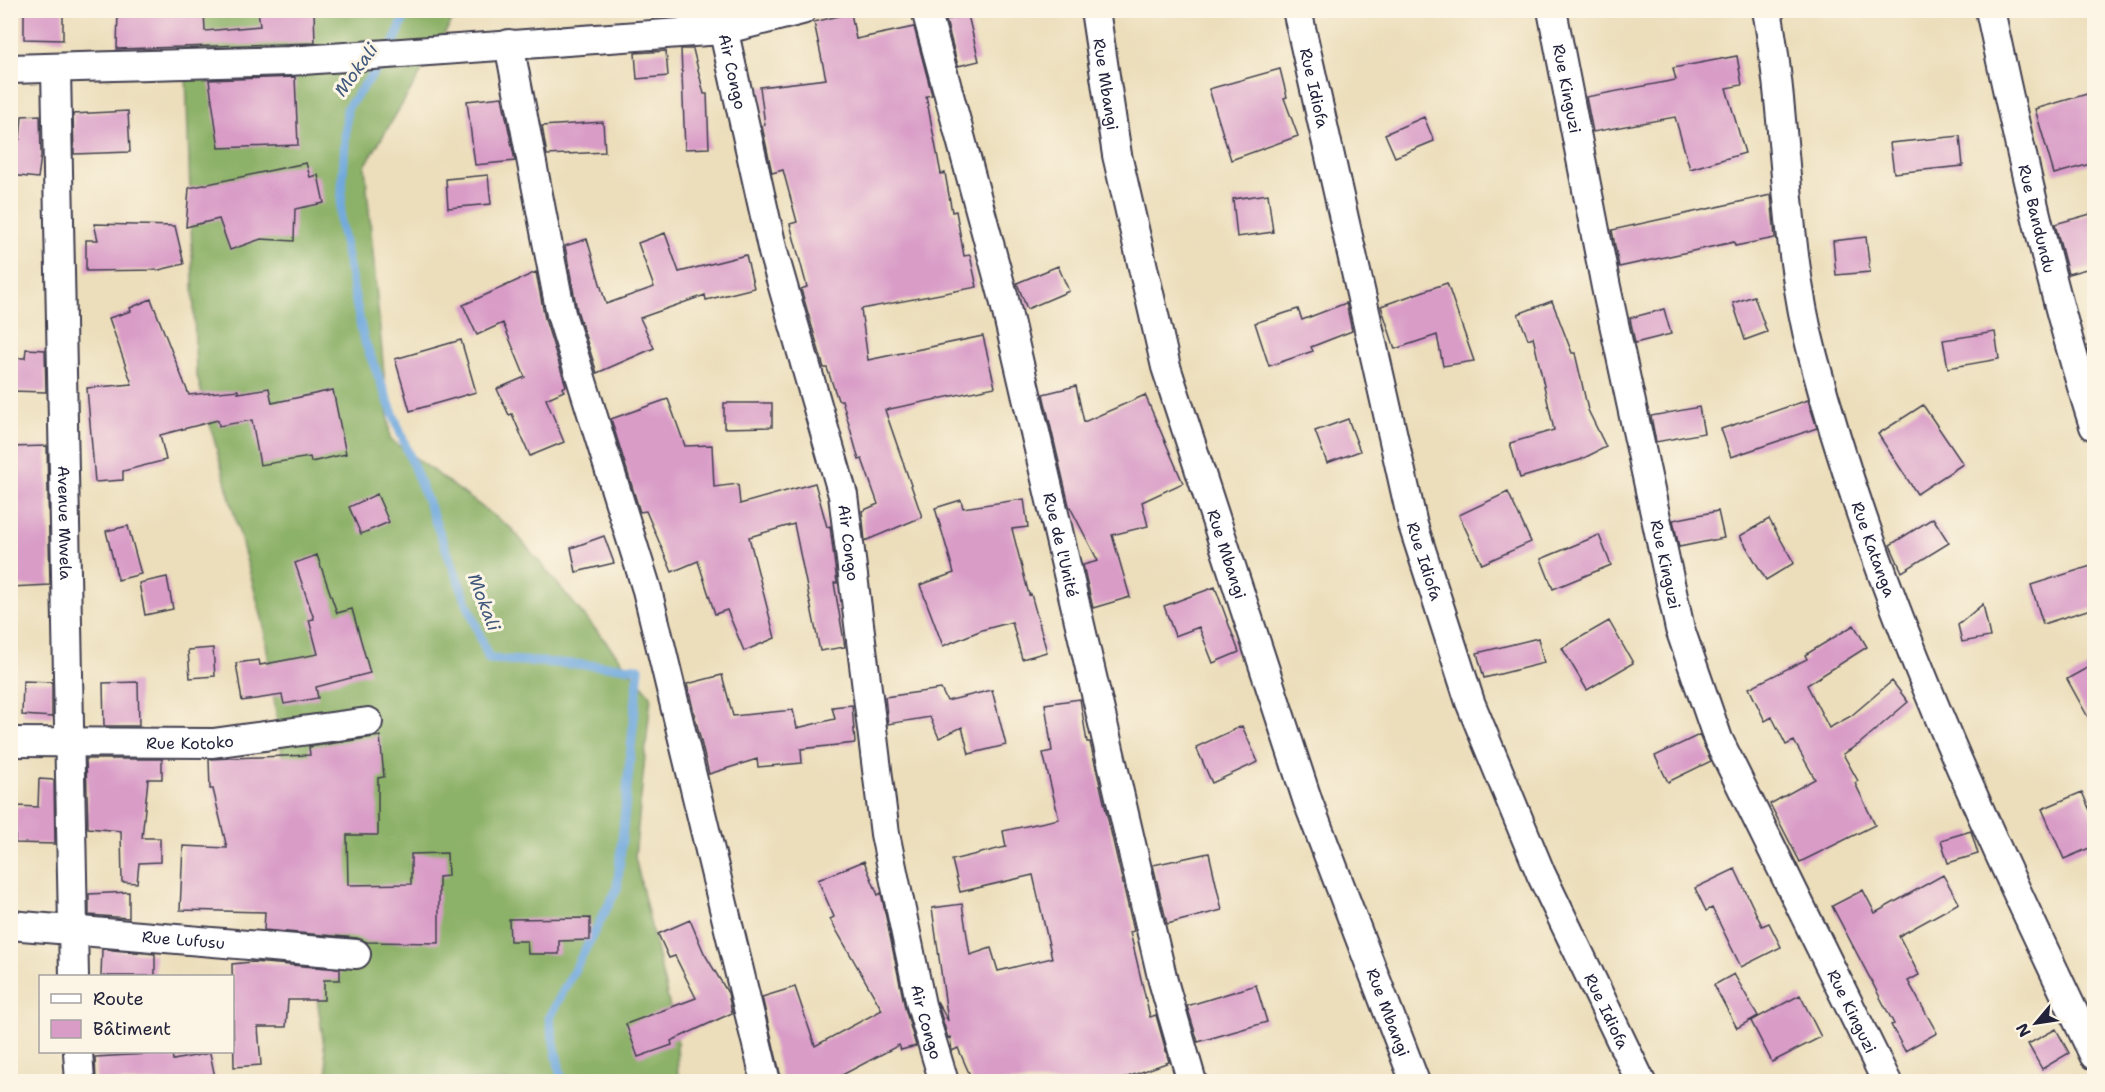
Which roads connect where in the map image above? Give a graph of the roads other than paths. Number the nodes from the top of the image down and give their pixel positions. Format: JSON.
{"nodes":[{"id":1,"x":802,"y":10,"type":"edge"},
{"id":2,"x":926,"y":10,"type":"edge"},
{"id":3,"x":1095,"y":10,"type":"edge"},
{"id":4,"x":1297,"y":10,"type":"edge"},
{"id":5,"x":1552,"y":10,"type":"edge"},
{"id":6,"x":1767,"y":10,"type":"edge"},
{"id":7,"x":1990,"y":10,"type":"edge"},
{"id":8,"x":720,"y":20,"type":"edge"},
{"id":9,"x":509,"y":44,"type":"junction"},
{"id":10,"x":10,"y":69,"type":"edge"},
{"id":11,"x":56,"y":69,"type":"junction"},
{"id":12,"x":2094,"y":426,"type":"edge"},
{"id":13,"x":368,"y":722,"type":"dead end"},
{"id":14,"x":10,"y":742,"type":"edge"},
{"id":15,"x":70,"y":742,"type":"junction"},
{"id":16,"x":10,"y":925,"type":"edge"},
{"id":17,"x":72,"y":930,"type":"junction"},
{"id":18,"x":356,"y":954,"type":"dead end"},
{"id":19,"x":74,"y":975,"type":"edge"},
{"id":20,"x":78,"y":1053,"type":"edge"},
{"id":21,"x":2094,"y":1055,"type":"edge"},
{"id":22,"x":80,"y":1082,"type":"edge"},
{"id":23,"x":766,"y":1082,"type":"edge"},
{"id":24,"x":944,"y":1082,"type":"edge"},
{"id":25,"x":1192,"y":1082,"type":"edge"},
{"id":26,"x":1415,"y":1082,"type":"edge"},
{"id":27,"x":1641,"y":1082,"type":"edge"},
{"id":28,"x":1887,"y":1082,"type":"edge"}],
"edges":[{"from":1,"to":8,"type":"street"},
{"from":2,"to":25,"type":"street","name":"Rue de l'Unité"},
{"from":3,"to":26,"type":"street","name":"Rue Mbangi"},
{"from":4,"to":27,"type":"street","name":"Rue Idiofa"},
{"from":5,"to":28,"type":"street","name":"Rue Kinguzi"},
{"from":6,"to":21,"type":"street","name":"Rue Katanga"},
{"from":7,"to":12,"type":"street","name":"Rue Bandundu"},
{"from":8,"to":9,"type":"street"},
{"from":8,"to":24,"type":"street","name":"Air Congo"},
{"from":9,"to":11,"type":"street"},
{"from":9,"to":23,"type":"street"},
{"from":10,"to":11,"type":"street"},
{"from":11,"to":15,"type":"street","name":"Avenue Mwela"},
{"from":13,"to":15,"type":"street","name":"Rue Kotoko"},
{"from":14,"to":15,"type":"street","name":"Rue Kotoko"},
{"from":15,"to":17,"type":"street","name":"Avenue Mwela"},
{"from":16,"to":17,"type":"street","name":"Rue Lufusu"},
{"from":17,"to":18,"type":"street","name":"Rue Lufusu"},
{"from":17,"to":19,"type":"street","name":"Avenue Mwela"},
{"from":20,"to":22,"type":"street"}]}
